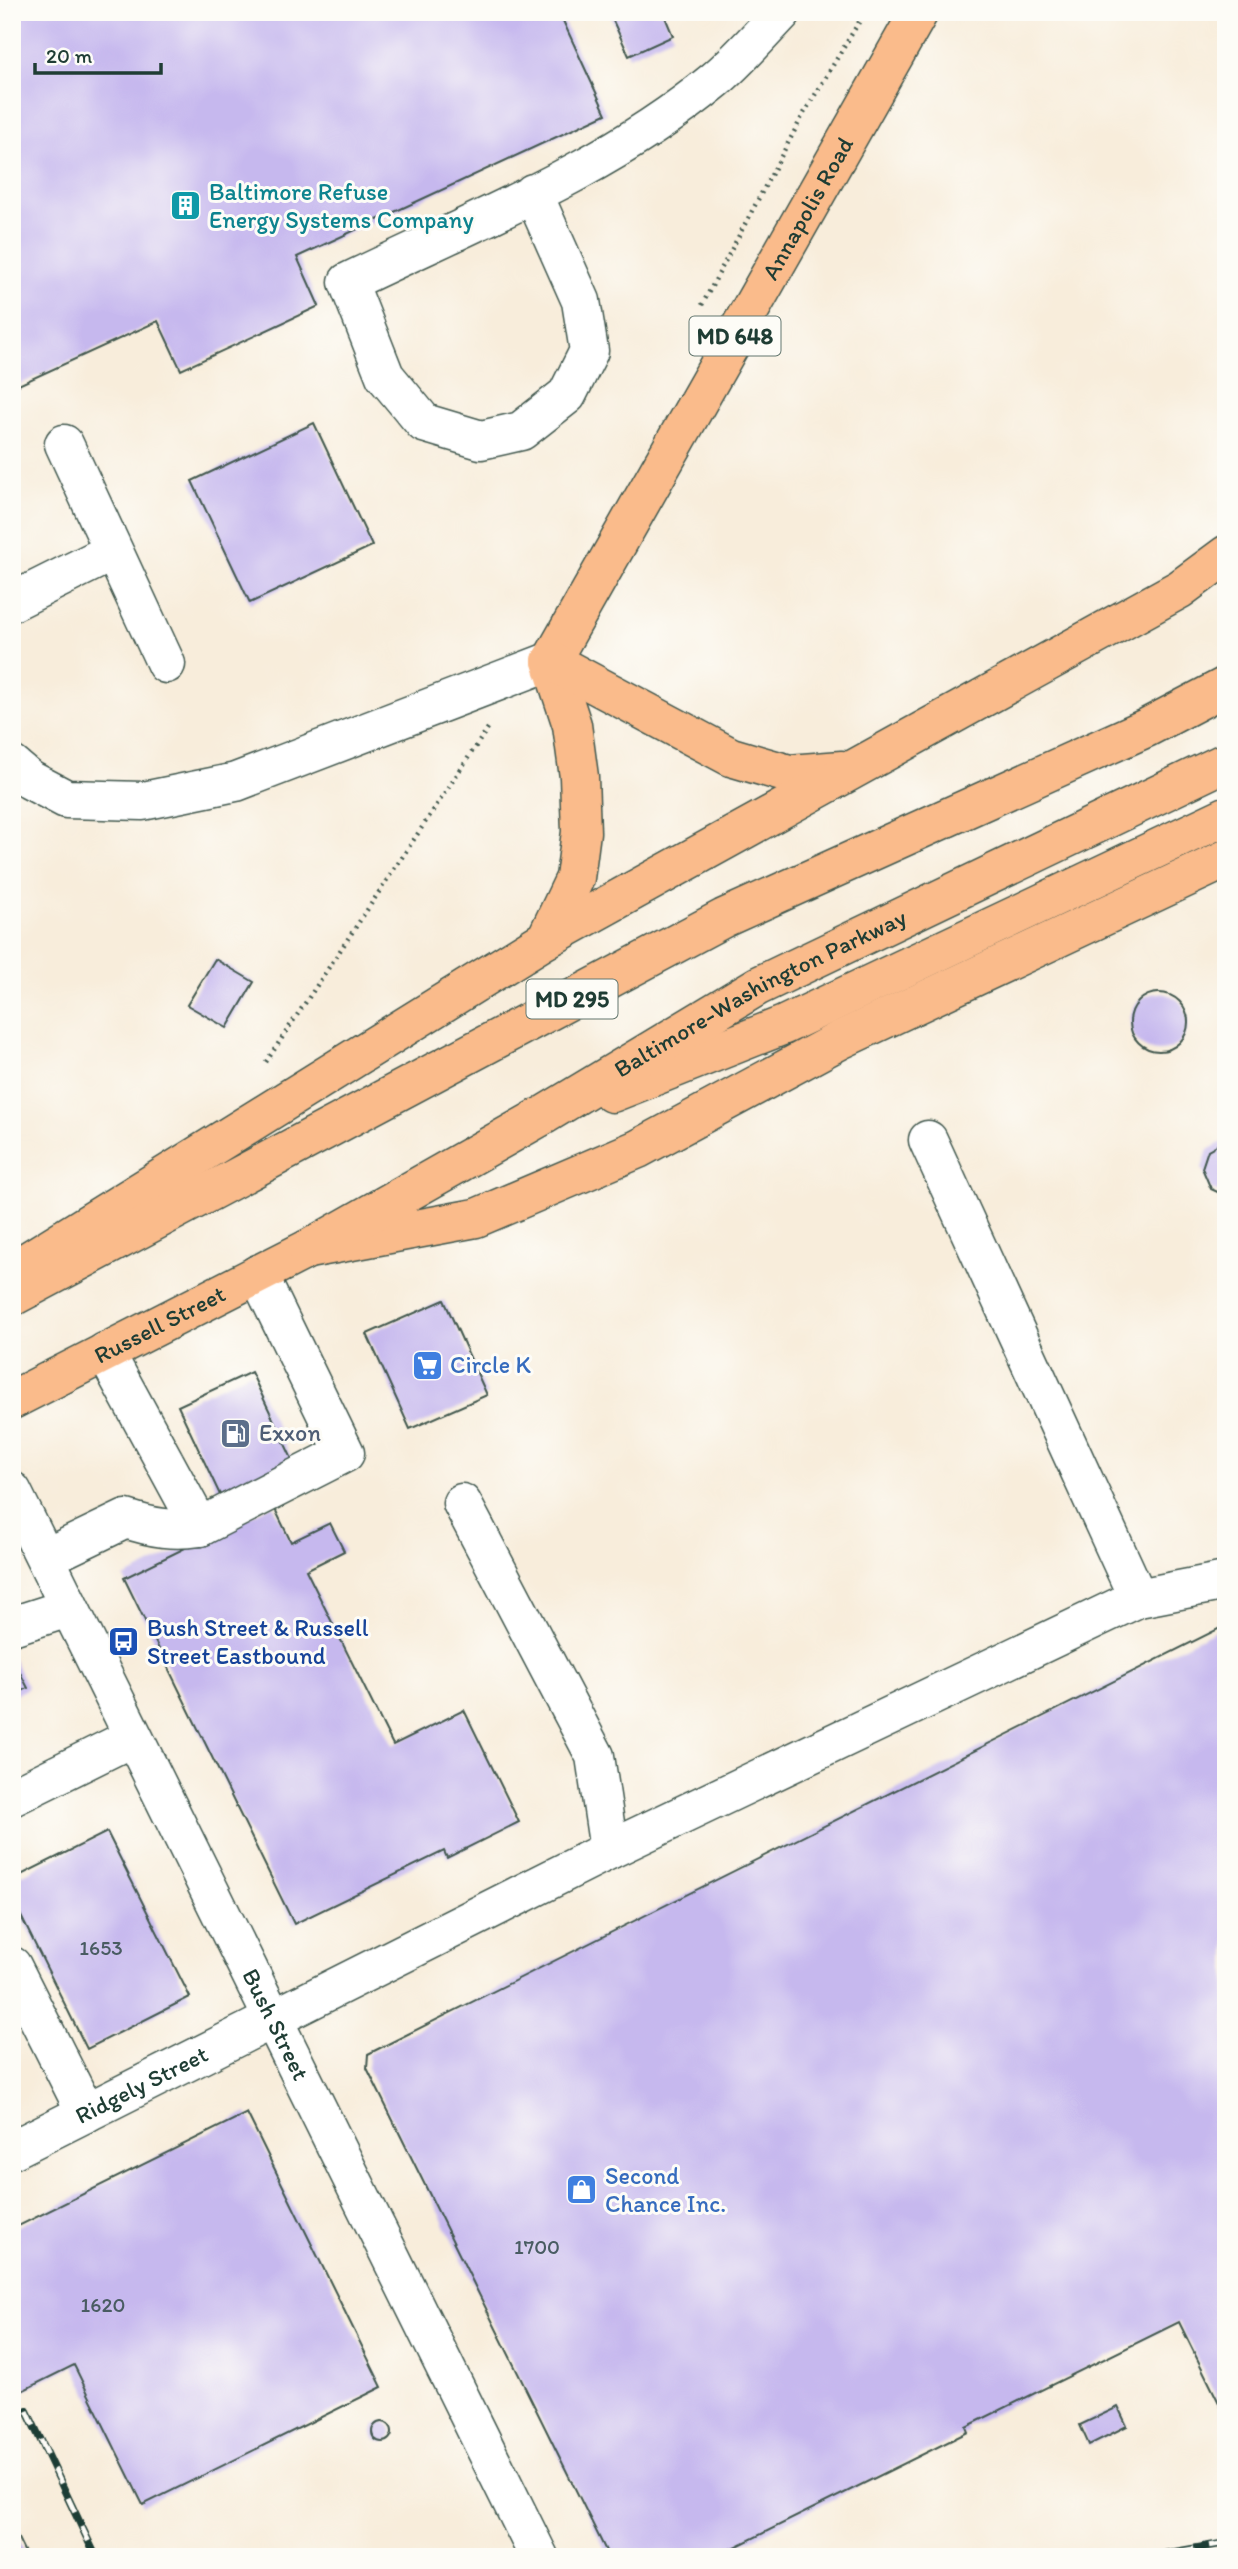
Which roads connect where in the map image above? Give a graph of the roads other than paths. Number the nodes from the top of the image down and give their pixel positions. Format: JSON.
{"nodes":[{"id":1,"x":782,"y":12,"type":"edge"},
{"id":2,"x":919,"y":12,"type":"edge"},
{"id":3,"x":533,"y":192,"type":"junction"},
{"id":4,"x":64,"y":444,"type":"dead end"},
{"id":5,"x":112,"y":552,"type":"junction"},
{"id":6,"x":1226,"y":555,"type":"edge"},
{"id":7,"x":12,"y":602,"type":"edge"},
{"id":8,"x":551,"y":661,"type":"junction"},
{"id":9,"x":166,"y":664,"type":"dead end"},
{"id":10,"x":1226,"y":686,"type":"edge"},
{"id":11,"x":1226,"y":762,"type":"edge"},
{"id":12,"x":12,"y":765,"type":"edge"},
{"id":13,"x":851,"y":770,"type":"junction"},
{"id":14,"x":1211,"y":822,"type":"edge"},
{"id":15,"x":1226,"y":859,"type":"edge"},
{"id":16,"x":547,"y":939,"type":"junction"},
{"id":17,"x":544,"y":1115,"type":"junction"},
{"id":18,"x":928,"y":1140,"type":"dead end"},
{"id":19,"x":308,"y":1249,"type":"junction"},
{"id":20,"x":12,"y":1271,"type":"edge"},
{"id":21,"x":258,"y":1275,"type":"junction"},
{"id":22,"x":12,"y":1297,"type":"edge"},
{"id":23,"x":105,"y":1352,"type":"junction"},
{"id":24,"x":12,"y":1400,"type":"edge"},
{"id":25,"x":12,"y":1491,"type":"edge"},
{"id":26,"x":462,"y":1503,"type":"dead end"},
{"id":27,"x":201,"y":1527,"type":"junction"},
{"id":28,"x":47,"y":1557,"type":"junction"},
{"id":29,"x":1226,"y":1581,"type":"edge"},
{"id":30,"x":1138,"y":1598,"type":"junction"},
{"id":31,"x":68,"y":1608,"type":"junction"},
{"id":32,"x":12,"y":1626,"type":"edge"},
{"id":33,"x":133,"y":1737,"type":"junction"},
{"id":34,"x":12,"y":1797,"type":"edge"},
{"id":35,"x":609,"y":1850,"type":"junction"},
{"id":36,"x":12,"y":1966,"type":"edge"},
{"id":37,"x":274,"y":2021,"type":"junction"},
{"id":38,"x":86,"y":2113,"type":"junction"},
{"id":39,"x":12,"y":2150,"type":"edge"},
{"id":40,"x":539,"y":2557,"type":"edge"}],
"edges":[{"from":1,"to":3,"type":"street"},
{"from":2,"to":8,"type":"main road","name":"Annapolis Road","number":"MD 648"},
{"from":3,"to":3,"type":"street"},
{"from":4,"to":5,"type":"street"},
{"from":5,"to":7,"type":"street"},
{"from":5,"to":9,"type":"street"},
{"from":6,"to":13,"type":"main road"},
{"from":8,"to":12,"type":"street"},
{"from":8,"to":13,"type":"main road"},
{"from":8,"to":16,"type":"main road"},
{"from":10,"to":22,"type":"main road","number":"MD 295"},
{"from":11,"to":17,"type":"main road","name":"Baltimore-Washington Parkway"},
{"from":13,"to":16,"type":"main road"},
{"from":14,"to":17,"type":"main road"},
{"from":15,"to":19,"type":"main road"},
{"from":16,"to":20,"type":"main road"},
{"from":17,"to":19,"type":"main road","name":"Baltimore-Washington Parkway"},
{"from":18,"to":30,"type":"street"},
{"from":19,"to":21,"type":"main road","name":"Russell Street"},
{"from":21,"to":23,"type":"main road","name":"Russell Street"},
{"from":21,"to":27,"type":"street"},
{"from":23,"to":24,"type":"main road","name":"Russell Street"},
{"from":23,"to":27,"type":"street"},
{"from":25,"to":28,"type":"street","name":"Bush Street"},
{"from":26,"to":35,"type":"street"},
{"from":27,"to":28,"type":"street"},
{"from":28,"to":31,"type":"street","name":"Bush Street"},
{"from":29,"to":30,"type":"street","name":"Ridgely Street"},
{"from":30,"to":35,"type":"street","name":"Ridgely Street"},
{"from":31,"to":32,"type":"street"},
{"from":31,"to":33,"type":"street","name":"Bush Street"},
{"from":33,"to":34,"type":"street"},
{"from":33,"to":37,"type":"street","name":"Bush Street"},
{"from":35,"to":37,"type":"street","name":"Ridgely Street"},
{"from":36,"to":38,"type":"street"},
{"from":37,"to":38,"type":"street","name":"Ridgely Street"},
{"from":37,"to":40,"type":"street","name":"Bush Street"},
{"from":38,"to":39,"type":"street","name":"Ridgely Street"}]}
